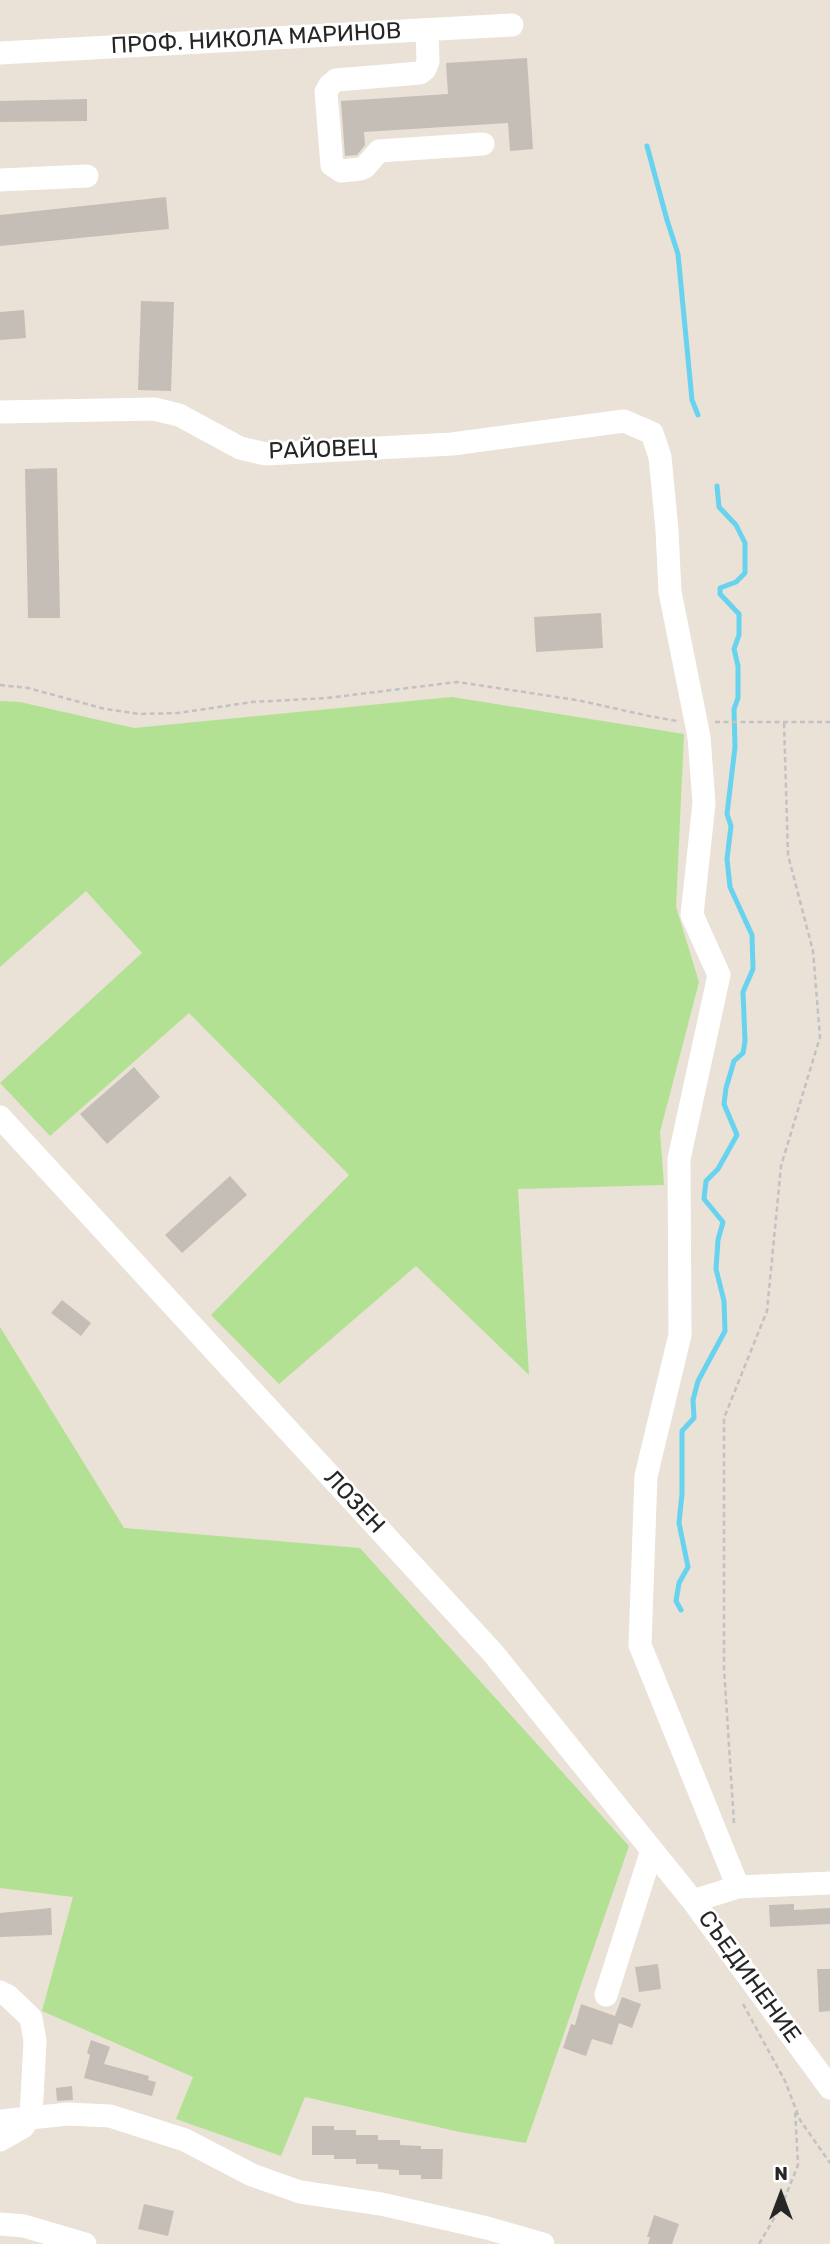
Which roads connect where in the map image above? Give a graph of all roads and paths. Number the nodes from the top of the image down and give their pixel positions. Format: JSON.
{"nodes":[{"id":1,"x":512,"y":25,"type":"dead end"},
{"id":2,"x":427,"y":30,"type":"junction"},
{"id":3,"x":0,"y":53,"type":"edge"},
{"id":4,"x":482,"y":144,"type":"dead end"},
{"id":5,"x":87,"y":176,"type":"dead end"},
{"id":6,"x":0,"y":180,"type":"edge"},
{"id":7,"x":0,"y":412,"type":"edge"},
{"id":8,"x":0,"y":685,"type":"edge"},
{"id":9,"x":784,"y":721,"type":"junction"},
{"id":10,"x":695,"y":722,"type":"junction"},
{"id":11,"x":720,"y":722,"type":"dead end"},
{"id":12,"x":830,"y":722,"type":"edge"},
{"id":13,"x":0,"y":1117,"type":"edge"},
{"id":14,"x":734,"y":1832,"type":"dead end"},
{"id":15,"x":652,"y":1850,"type":"junction"},
{"id":16,"x":830,"y":1883,"type":"edge"},
{"id":17,"x":738,"y":1887,"type":"junction"},
{"id":18,"x":693,"y":1900,"type":"junction"},
{"id":19,"x":0,"y":1992,"type":"edge"},
{"id":20,"x":606,"y":1995,"type":"dead end"},
{"id":21,"x":738,"y":1997,"type":"dead end"},
{"id":22,"x":830,"y":2088,"type":"edge"},
{"id":23,"x":795,"y":2106,"type":"junction"},
{"id":24,"x":31,"y":2116,"type":"junction"},
{"id":25,"x":0,"y":2121,"type":"edge"},
{"id":26,"x":0,"y":2140,"type":"edge"},
{"id":27,"x":830,"y":2163,"type":"edge"},
{"id":28,"x":0,"y":2224,"type":"edge"},
{"id":29,"x":85,"y":2244,"type":"edge"},
{"id":30,"x":543,"y":2244,"type":"edge"},
{"id":31,"x":760,"y":2244,"type":"edge"}],
"edges":[{"from":1,"to":2,"type":"street","name":"ПРОФ. НИКОЛА МАРИНОВ"},
{"from":2,"to":3,"type":"street","name":"ПРОФ. НИКОЛА МАРИНОВ"},
{"from":2,"to":4,"type":"street"},
{"from":5,"to":6,"type":"street"},
{"from":7,"to":10,"type":"street","name":"РАЙОВЕЦ"},
{"from":8,"to":10,"type":"path"},
{"from":9,"to":11,"type":"path"},
{"from":9,"to":12,"type":"path"},
{"from":9,"to":14,"type":"path"},
{"from":10,"to":17,"type":"street"},
{"from":13,"to":15,"type":"street","name":"ЛОЗЕН"},
{"from":15,"to":18,"type":"street","name":"ЛОЗЕН"},
{"from":15,"to":20,"type":"street"},
{"from":16,"to":17,"type":"street"},
{"from":17,"to":18,"type":"street"},
{"from":18,"to":22,"type":"street","name":"СЪЕДИНЕНИЕ"},
{"from":19,"to":24,"type":"street"},
{"from":21,"to":23,"type":"path"},
{"from":23,"to":27,"type":"path"},
{"from":23,"to":31,"type":"path"},
{"from":24,"to":25,"type":"street"},
{"from":24,"to":26,"type":"street"},
{"from":24,"to":30,"type":"street"},
{"from":28,"to":29,"type":"street"}]}
